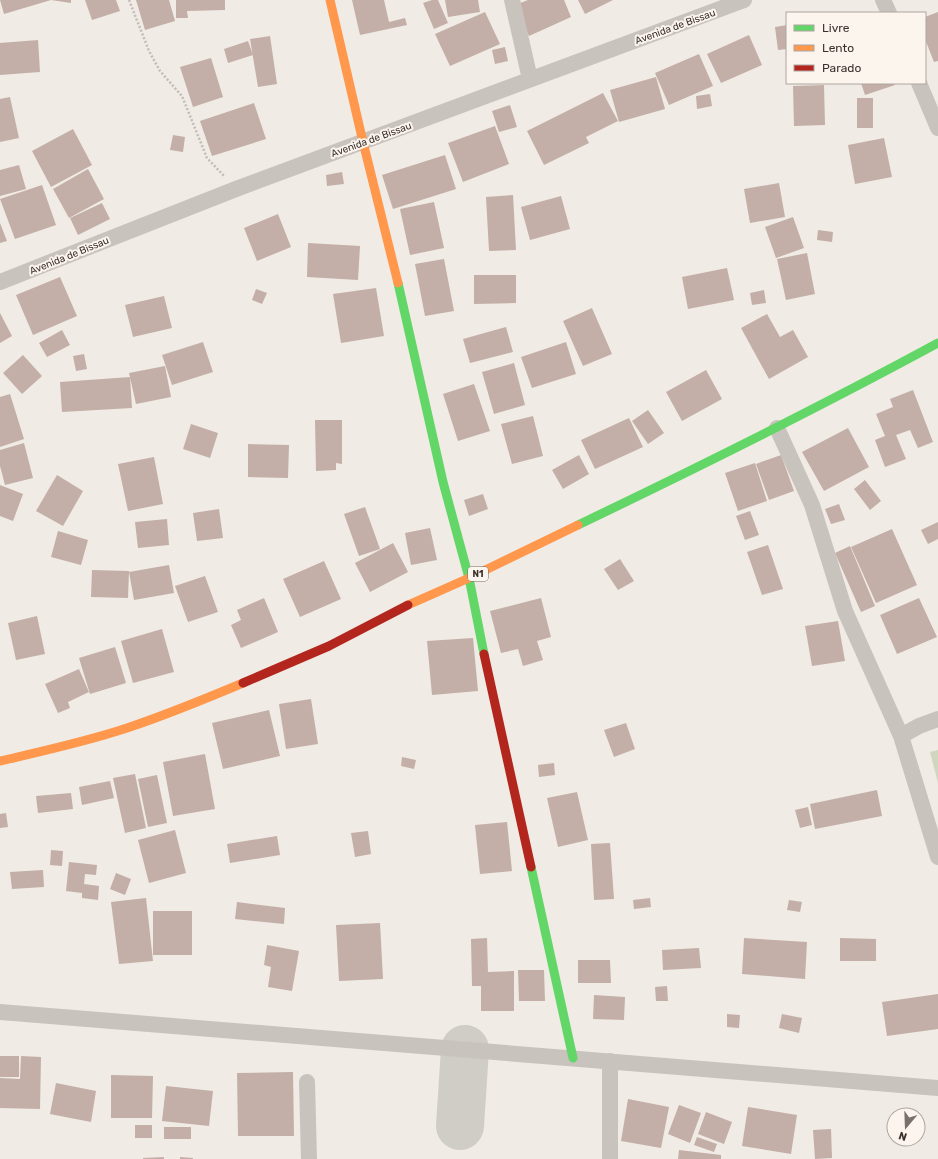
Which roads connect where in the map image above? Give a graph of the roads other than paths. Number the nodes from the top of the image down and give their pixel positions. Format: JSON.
{"nodes":[{"id":1,"x":330,"y":0,"type":"edge"},
{"id":2,"x":512,"y":0,"type":"edge"},
{"id":3,"x":744,"y":0,"type":"edge"},
{"id":4,"x":883,"y":0,"type":"edge"},
{"id":5,"x":889,"y":12,"type":"edge"},
{"id":6,"x":530,"y":79,"type":"junction"},
{"id":7,"x":919,"y":84,"type":"edge"},
{"id":8,"x":938,"y":128,"type":"edge"},
{"id":9,"x":363,"y":142,"type":"junction"},
{"id":10,"x":0,"y":282,"type":"edge"},
{"id":11,"x":938,"y":343,"type":"edge"},
{"id":12,"x":777,"y":428,"type":"junction"},
{"id":13,"x":469,"y":578,"type":"junction"},
{"id":14,"x":938,"y":719,"type":"edge"},
{"id":15,"x":901,"y":736,"type":"junction"},
{"id":16,"x":0,"y":761,"type":"edge"},
{"id":17,"x":938,"y":857,"type":"edge"},
{"id":18,"x":0,"y":1012,"type":"edge"},
{"id":19,"x":573,"y":1058,"type":"junction"},
{"id":20,"x":610,"y":1061,"type":"junction"},
{"id":21,"x":307,"y":1082,"type":"dead end"},
{"id":22,"x":938,"y":1088,"type":"edge"},
{"id":23,"x":309,"y":1159,"type":"edge"},
{"id":24,"x":610,"y":1159,"type":"edge"}],
"edges":[{"from":1,"to":9,"type":"street"},
{"from":2,"to":6,"type":"street"},
{"from":3,"to":6,"type":"street","name":"Avenida de Bissau"},
{"from":4,"to":5,"type":"street"},
{"from":6,"to":9,"type":"street","name":"Avenida de Bissau"},
{"from":7,"to":8,"type":"street"},
{"from":9,"to":10,"type":"street","name":"Avenida de Bissau"},
{"from":9,"to":13,"type":"street"},
{"from":11,"to":12,"type":"street","number":"N1"},
{"from":12,"to":13,"type":"street","number":"N1"},
{"from":12,"to":15,"type":"street"},
{"from":13,"to":16,"type":"street","number":"N1"},
{"from":13,"to":19,"type":"street"},
{"from":14,"to":15,"type":"street"},
{"from":15,"to":17,"type":"street"},
{"from":18,"to":19,"type":"street"},
{"from":19,"to":20,"type":"street"},
{"from":20,"to":22,"type":"street"},
{"from":20,"to":24,"type":"street"},
{"from":21,"to":23,"type":"street"}]}
